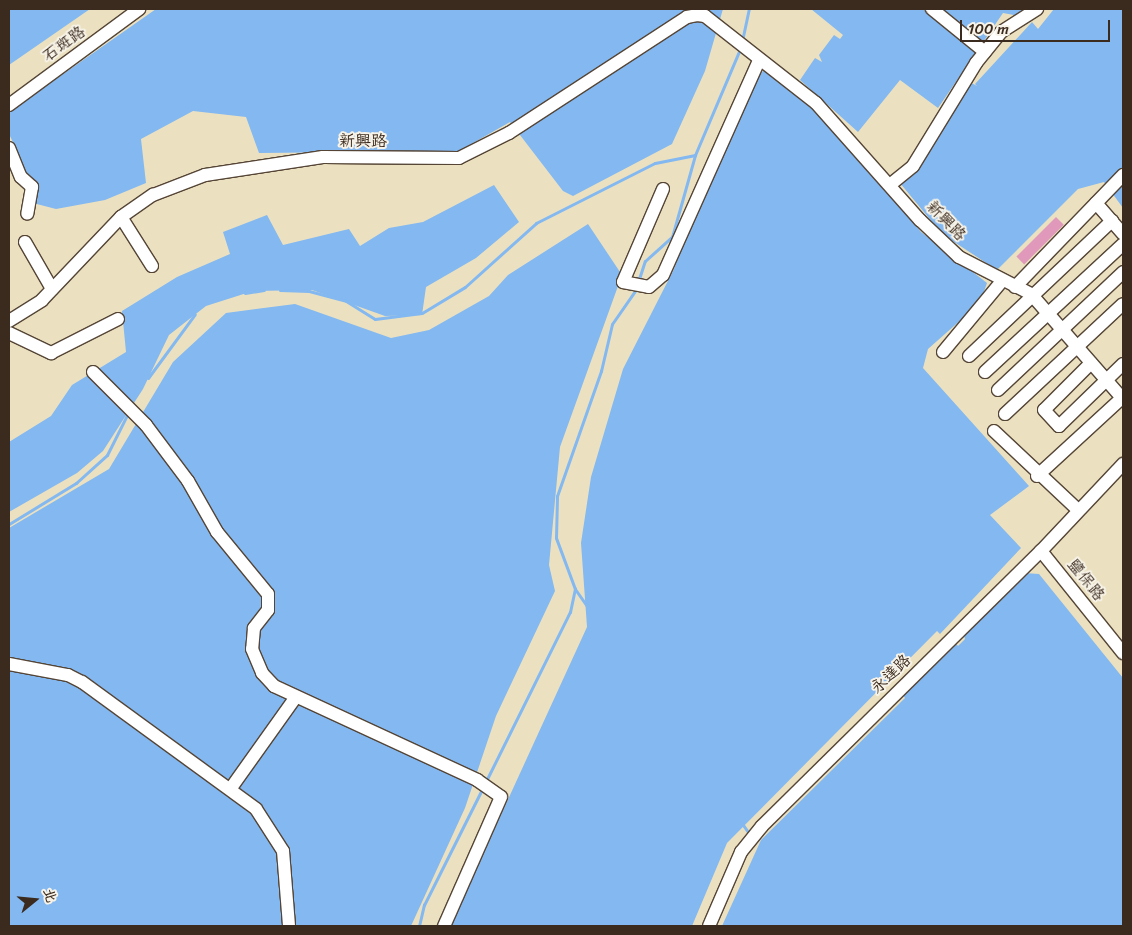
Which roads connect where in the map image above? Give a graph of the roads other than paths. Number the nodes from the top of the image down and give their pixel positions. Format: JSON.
{"nodes":[{"id":1,"x":139,"y":9,"type":"edge"},
{"id":2,"x":932,"y":9,"type":"edge"},
{"id":3,"x":1037,"y":9,"type":"edge"},
{"id":4,"x":696,"y":12,"type":"edge"},
{"id":5,"x":985,"y":52,"type":"junction"},
{"id":6,"x":757,"y":57,"type":"junction"},
{"id":7,"x":9,"y":105,"type":"edge"},
{"id":8,"x":9,"y":148,"type":"edge"},
{"id":9,"x":1123,"y":175,"type":"edge"},
{"id":10,"x":891,"y":184,"type":"junction"},
{"id":11,"x":662,"y":189,"type":"dead end"},
{"id":12,"x":1096,"y":203,"type":"junction"},
{"id":13,"x":27,"y":214,"type":"dead end"},
{"id":14,"x":121,"y":217,"type":"junction"},
{"id":15,"x":1112,"y":221,"type":"junction"},
{"id":16,"x":1123,"y":234,"type":"edge"},
{"id":17,"x":26,"y":242,"type":"dead end"},
{"id":18,"x":1123,"y":244,"type":"edge"},
{"id":19,"x":152,"y":266,"type":"dead end"},
{"id":20,"x":1123,"y":272,"type":"edge"},
{"id":21,"x":1002,"y":281,"type":"junction"},
{"id":22,"x":1014,"y":287,"type":"junction"},
{"id":23,"x":52,"y":289,"type":"junction"},
{"id":24,"x":1032,"y":296,"type":"junction"},
{"id":25,"x":1123,"y":304,"type":"edge"},
{"id":26,"x":1048,"y":313,"type":"junction"},
{"id":27,"x":118,"y":319,"type":"dead end"},
{"id":28,"x":9,"y":321,"type":"edge"},
{"id":29,"x":1062,"y":330,"type":"junction"},
{"id":30,"x":9,"y":333,"type":"edge"},
{"id":31,"x":1077,"y":347,"type":"junction"},
{"id":32,"x":943,"y":352,"type":"dead end"},
{"id":33,"x":969,"y":356,"type":"dead end"},
{"id":34,"x":1091,"y":363,"type":"junction"},
{"id":35,"x":1123,"y":364,"type":"edge"},
{"id":36,"x":94,"y":372,"type":"dead end"},
{"id":37,"x":984,"y":372,"type":"dead end"},
{"id":38,"x":1106,"y":380,"type":"junction"},
{"id":39,"x":998,"y":390,"type":"dead end"},
{"id":40,"x":1123,"y":398,"type":"edge"},
{"id":41,"x":1005,"y":414,"type":"dead end"},
{"id":42,"x":994,"y":430,"type":"dead end"},
{"id":43,"x":1123,"y":464,"type":"edge"},
{"id":44,"x":1037,"y":476,"type":"junction"},
{"id":45,"x":1077,"y":509,"type":"junction"},
{"id":46,"x":1041,"y":551,"type":"junction"},
{"id":47,"x":1123,"y":653,"type":"edge"},
{"id":48,"x":9,"y":664,"type":"edge"},
{"id":49,"x":296,"y":697,"type":"junction"},
{"id":50,"x":231,"y":788,"type":"junction"},
{"id":51,"x":289,"y":926,"type":"edge"},
{"id":52,"x":444,"y":926,"type":"edge"},
{"id":53,"x":709,"y":926,"type":"edge"}],
"edges":[{"from":1,"to":7,"type":"street","name":"石斑路"},
{"from":2,"to":5,"type":"street"},
{"from":3,"to":5,"type":"street"},
{"from":4,"to":6,"type":"street","name":"新興路"},
{"from":4,"to":14,"type":"street","name":"新興路"},
{"from":5,"to":10,"type":"street"},
{"from":6,"to":10,"type":"street","name":"新興路"},
{"from":6,"to":11,"type":"street"},
{"from":8,"to":13,"type":"street"},
{"from":9,"to":12,"type":"street"},
{"from":10,"to":21,"type":"street","name":"新興路"},
{"from":12,"to":15,"type":"street"},
{"from":12,"to":22,"type":"street"},
{"from":14,"to":19,"type":"street"},
{"from":14,"to":23,"type":"street","name":"新興路"},
{"from":15,"to":16,"type":"street"},
{"from":15,"to":24,"type":"street"},
{"from":17,"to":23,"type":"street"},
{"from":18,"to":26,"type":"street"},
{"from":20,"to":29,"type":"street"},
{"from":21,"to":22,"type":"street","name":"新興路"},
{"from":21,"to":32,"type":"street"},
{"from":22,"to":24,"type":"street","name":"新興路"},
{"from":23,"to":28,"type":"street","name":"新興路"},
{"from":24,"to":26,"type":"street","name":"新興路"},
{"from":24,"to":33,"type":"street"},
{"from":25,"to":31,"type":"street"},
{"from":26,"to":29,"type":"street","name":"新興路"},
{"from":26,"to":37,"type":"street"},
{"from":27,"to":30,"type":"street"},
{"from":29,"to":31,"type":"street","name":"新興路"},
{"from":29,"to":39,"type":"street"},
{"from":31,"to":34,"type":"street","name":"新興路"},
{"from":31,"to":41,"type":"street"},
{"from":34,"to":38,"type":"street","name":"新興路"},
{"from":34,"to":38,"type":"street"},
{"from":35,"to":38,"type":"street"},
{"from":36,"to":49,"type":"street"},
{"from":38,"to":40,"type":"street","name":"新興路"},
{"from":40,"to":44,"type":"street"},
{"from":42,"to":44,"type":"street"},
{"from":43,"to":45,"type":"street","name":"永達路"},
{"from":44,"to":45,"type":"street"},
{"from":45,"to":46,"type":"street","name":"永達路"},
{"from":46,"to":47,"type":"street","name":"鹽保路"},
{"from":46,"to":53,"type":"street","name":"永達路"},
{"from":48,"to":50,"type":"street"},
{"from":49,"to":50,"type":"street"},
{"from":49,"to":52,"type":"street"},
{"from":50,"to":51,"type":"street"}]}
